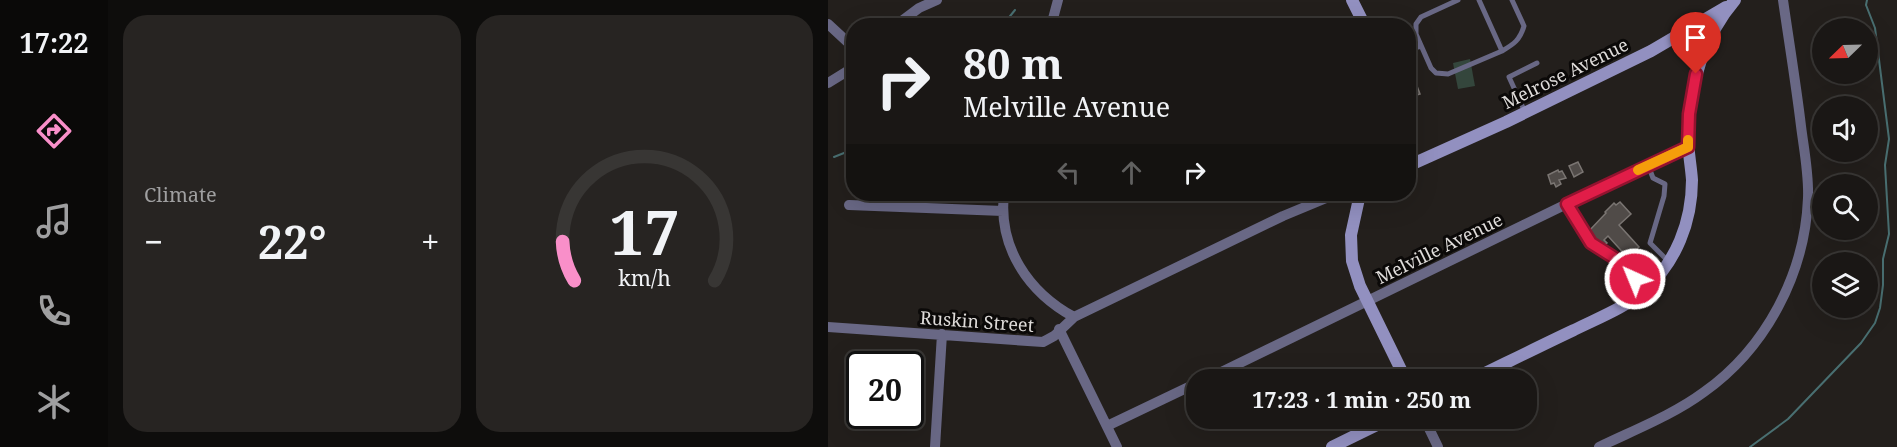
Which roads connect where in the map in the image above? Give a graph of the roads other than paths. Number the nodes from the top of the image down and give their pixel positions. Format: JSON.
{"nodes":[{"id":1,"x":937,"y":0,"type":"edge"},
{"id":2,"x":1058,"y":0,"type":"edge"},
{"id":3,"x":1352,"y":0,"type":"edge"},
{"id":4,"x":1458,"y":0,"type":"edge"},
{"id":5,"x":1479,"y":0,"type":"edge"},
{"id":6,"x":1512,"y":0,"type":"edge"},
{"id":7,"x":1783,"y":0,"type":"edge"},
{"id":8,"x":1733,"y":2,"type":"edge"},
{"id":9,"x":906,"y":18,"type":"edge"},
{"id":10,"x":1053,"y":18,"type":"edge"},
{"id":11,"x":1361,"y":18,"type":"edge"},
{"id":12,"x":828,"y":24,"type":"edge"},
{"id":13,"x":1416,"y":34,"type":"joint"},
{"id":14,"x":846,"y":41,"type":"edge"},
{"id":15,"x":1421,"y":46,"type":"junction"},
{"id":16,"x":1416,"y":48,"type":"edge"},
{"id":17,"x":1502,"y":51,"type":"junction"},
{"id":18,"x":1537,"y":63,"type":"dead end"},
{"id":19,"x":846,"y":72,"type":"edge"},
{"id":20,"x":828,"y":83,"type":"edge"},
{"id":21,"x":1525,"y":112,"type":"junction"},
{"id":22,"x":1688,"y":147,"type":"junction"},
{"id":23,"x":1416,"y":162,"type":"edge"},
{"id":24,"x":1648,"y":165,"type":"junction"},
{"id":25,"x":1004,"y":201,"type":"edge"},
{"id":26,"x":1320,"y":201,"type":"edge"},
{"id":27,"x":1358,"y":201,"type":"edge"},
{"id":28,"x":1567,"y":204,"type":"junction"},
{"id":29,"x":849,"y":205,"type":"dead end"},
{"id":30,"x":1003,"y":211,"type":"junction"},
{"id":31,"x":1669,"y":262,"type":"junction"},
{"id":32,"x":1645,"y":290,"type":"junction"},
{"id":33,"x":1368,"y":301,"type":"junction"},
{"id":34,"x":1074,"y":317,"type":"junction"},
{"id":35,"x":828,"y":327,"type":"edge"},
{"id":36,"x":1059,"y":329,"type":"junction"},
{"id":37,"x":942,"y":334,"type":"junction"},
{"id":38,"x":1227,"y":369,"type":"edge"},
{"id":39,"x":1401,"y":369,"type":"edge"},
{"id":40,"x":1494,"y":369,"type":"edge"},
{"id":41,"x":1186,"y":388,"type":"edge"},
{"id":42,"x":1107,"y":426,"type":"junction"},
{"id":43,"x":1369,"y":429,"type":"edge"},
{"id":44,"x":1429,"y":429,"type":"edge"},
{"id":45,"x":935,"y":447,"type":"edge"},
{"id":46,"x":1117,"y":447,"type":"edge"},
{"id":47,"x":1332,"y":447,"type":"edge"},
{"id":48,"x":1438,"y":447,"type":"edge"},
{"id":49,"x":1599,"y":447,"type":"edge"}],
"edges":[{"from":1,"to":9,"type":"street"},
{"from":2,"to":10,"type":"street"},
{"from":3,"to":11,"type":"street"},
{"from":4,"to":13,"type":"lane"},
{"from":5,"to":17,"type":"lane"},
{"from":6,"to":17,"type":"lane"},
{"from":7,"to":49,"type":"street"},
{"from":8,"to":21,"type":"street","name":"Melrose Avenue"},
{"from":8,"to":22,"type":"street"},
{"from":12,"to":14,"type":"street"},
{"from":13,"to":15,"type":"lane"},
{"from":15,"to":16,"type":"lane"},
{"from":15,"to":17,"type":"lane"},
{"from":18,"to":21,"type":"lane"},
{"from":19,"to":20,"type":"street"},
{"from":21,"to":23,"type":"street","name":"Melrose Avenue"},
{"from":22,"to":24,"type":"street","name":"Melville Avenue"},
{"from":22,"to":31,"type":"street"},
{"from":24,"to":28,"type":"street","name":"Melville Avenue"},
{"from":24,"to":31,"type":"lane"},
{"from":25,"to":30,"type":"street"},
{"from":26,"to":34,"type":"street"},
{"from":27,"to":33,"type":"street"},
{"from":28,"to":32,"type":"lane"},
{"from":28,"to":33,"type":"street","name":"Melville Avenue"},
{"from":29,"to":30,"type":"street"},
{"from":30,"to":34,"type":"street"},
{"from":31,"to":32,"type":"street"},
{"from":32,"to":40,"type":"street"},
{"from":33,"to":38,"type":"street","name":"Melville Avenue"},
{"from":33,"to":39,"type":"street"},
{"from":34,"to":36,"type":"street"},
{"from":35,"to":37,"type":"street","name":"Ruskin Street"},
{"from":36,"to":37,"type":"street","name":"Ruskin Street"},
{"from":36,"to":42,"type":"street","name":"Ruskin Street"},
{"from":37,"to":45,"type":"street"},
{"from":41,"to":42,"type":"street"},
{"from":42,"to":46,"type":"street","name":"Ruskin Street"},
{"from":43,"to":47,"type":"street"},
{"from":44,"to":48,"type":"street"}]}
